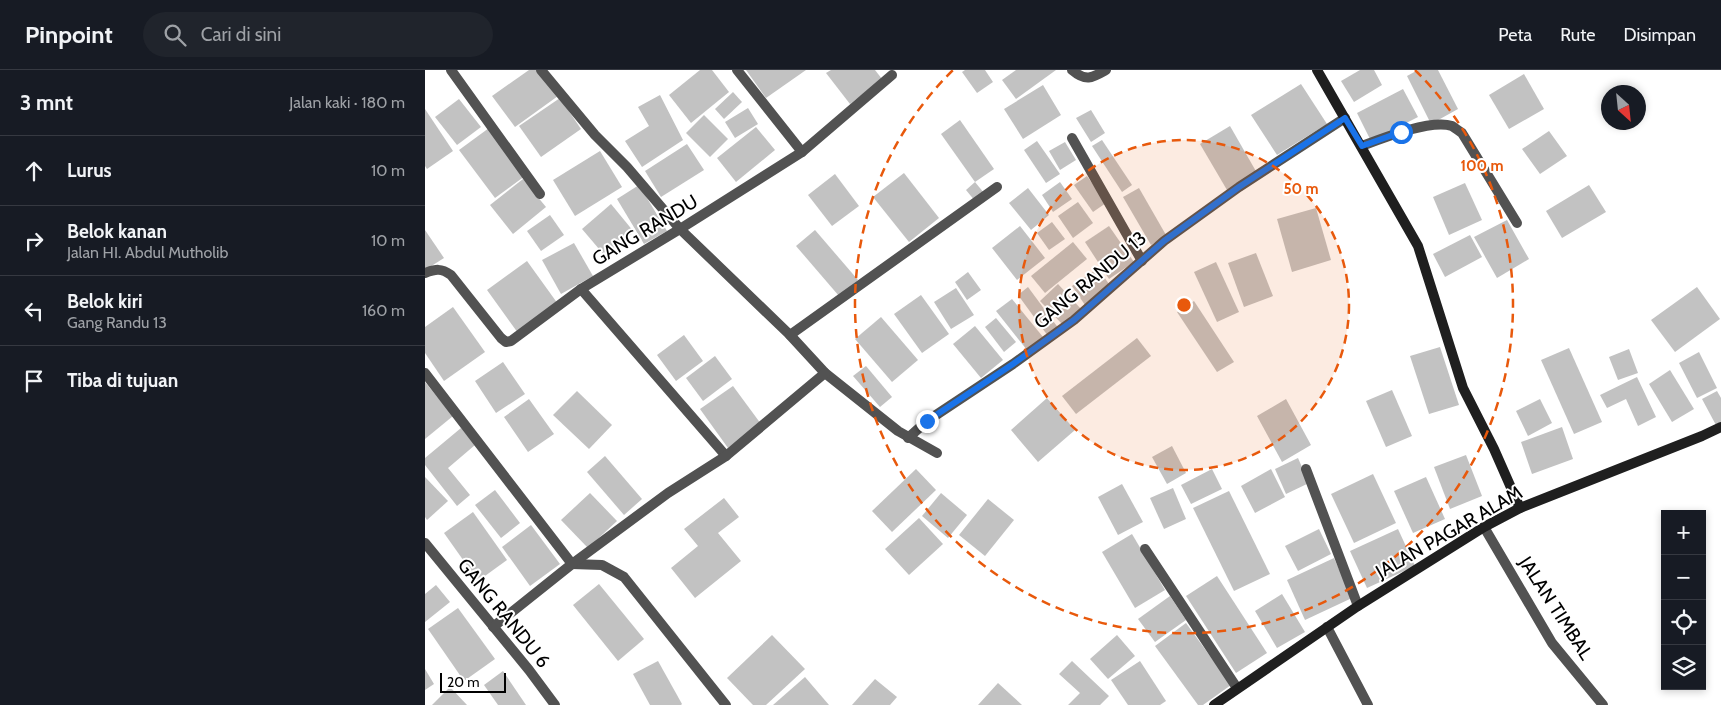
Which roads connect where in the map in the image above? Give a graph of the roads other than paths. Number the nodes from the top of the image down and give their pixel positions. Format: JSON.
{"nodes":[{"id":1,"x":451,"y":70,"type":"edge"},
{"id":2,"x":541,"y":70,"type":"edge"},
{"id":3,"x":737,"y":70,"type":"edge"},
{"id":4,"x":1072,"y":70,"type":"edge"},
{"id":5,"x":1106,"y":70,"type":"edge"},
{"id":6,"x":1317,"y":70,"type":"edge"},
{"id":7,"x":891,"y":75,"type":"dead end"},
{"id":8,"x":1345,"y":118,"type":"junction"},
{"id":9,"x":1072,"y":138,"type":"dead end"},
{"id":10,"x":1362,"y":146,"type":"junction"},
{"id":11,"x":802,"y":152,"type":"junction"},
{"id":12,"x":997,"y":187,"type":"dead end"},
{"id":13,"x":540,"y":194,"type":"dead end"},
{"id":14,"x":1517,"y":223,"type":"dead end"},
{"id":15,"x":680,"y":229,"type":"junction"},
{"id":16,"x":1142,"y":261,"type":"junction"},
{"id":17,"x":425,"y":273,"type":"edge"},
{"id":18,"x":581,"y":289,"type":"junction"},
{"id":19,"x":791,"y":335,"type":"junction"},
{"id":20,"x":425,"y":373,"type":"edge"},
{"id":21,"x":825,"y":373,"type":"junction"},
{"id":22,"x":1721,"y":427,"type":"edge"},
{"id":23,"x":908,"y":438,"type":"junction"},
{"id":24,"x":937,"y":453,"type":"dead end"},
{"id":25,"x":725,"y":456,"type":"junction"},
{"id":26,"x":1306,"y":469,"type":"dead end"},
{"id":27,"x":1520,"y":508,"type":"junction"},
{"id":28,"x":1484,"y":527,"type":"junction"},
{"id":29,"x":425,"y":543,"type":"edge"},
{"id":30,"x":1145,"y":549,"type":"dead end"},
{"id":31,"x":572,"y":564,"type":"junction"},
{"id":32,"x":1357,"y":606,"type":"junction"},
{"id":33,"x":493,"y":627,"type":"junction"},
{"id":34,"x":1327,"y":627,"type":"junction"},
{"id":35,"x":1237,"y":688,"type":"junction"},
{"id":36,"x":555,"y":705,"type":"edge"},
{"id":37,"x":726,"y":705,"type":"edge"},
{"id":38,"x":1213,"y":705,"type":"edge"},
{"id":39,"x":1368,"y":705,"type":"edge"},
{"id":40,"x":1603,"y":705,"type":"edge"}],
"edges":[{"from":1,"to":13,"type":"street"},
{"from":2,"to":15,"type":"street"},
{"from":3,"to":11,"type":"street"},
{"from":4,"to":5,"type":"street"},
{"from":6,"to":8,"type":"street"},
{"from":7,"to":11,"type":"street","name":"GANG RANDU"},
{"from":8,"to":10,"type":"street"},
{"from":8,"to":16,"type":"street","name":"GANG RANDU 13"},
{"from":9,"to":16,"type":"street"},
{"from":10,"to":14,"type":"street"},
{"from":10,"to":27,"type":"street"},
{"from":11,"to":15,"type":"street","name":"GANG RANDU"},
{"from":12,"to":19,"type":"street"},
{"from":15,"to":18,"type":"street","name":"GANG RANDU"},
{"from":15,"to":19,"type":"street"},
{"from":16,"to":23,"type":"street","name":"GANG RANDU 13"},
{"from":17,"to":18,"type":"street","name":"GANG RANDU"},
{"from":18,"to":25,"type":"street"},
{"from":19,"to":21,"type":"street"},
{"from":20,"to":31,"type":"street"},
{"from":21,"to":23,"type":"street"},
{"from":21,"to":25,"type":"street"},
{"from":22,"to":27,"type":"street","name":"JALAN PAGAR ALAM"},
{"from":23,"to":24,"type":"street"},
{"from":25,"to":31,"type":"street"},
{"from":26,"to":32,"type":"street"},
{"from":27,"to":28,"type":"street","name":"JALAN PAGAR ALAM"},
{"from":28,"to":32,"type":"street","name":"JALAN PAGAR ALAM"},
{"from":28,"to":40,"type":"street","name":"JALAN TIMBAL"},
{"from":29,"to":33,"type":"street","name":"GANG RANDU 6"},
{"from":30,"to":35,"type":"street"},
{"from":31,"to":33,"type":"street"},
{"from":31,"to":37,"type":"street"},
{"from":32,"to":34,"type":"street","name":"JALAN PAGAR ALAM"},
{"from":33,"to":36,"type":"street","name":"GANG RANDU 6"},
{"from":34,"to":35,"type":"street","name":"JALAN PAGAR ALAM"},
{"from":34,"to":39,"type":"street"},
{"from":35,"to":38,"type":"street","name":"JALAN PAGAR ALAM"}]}
